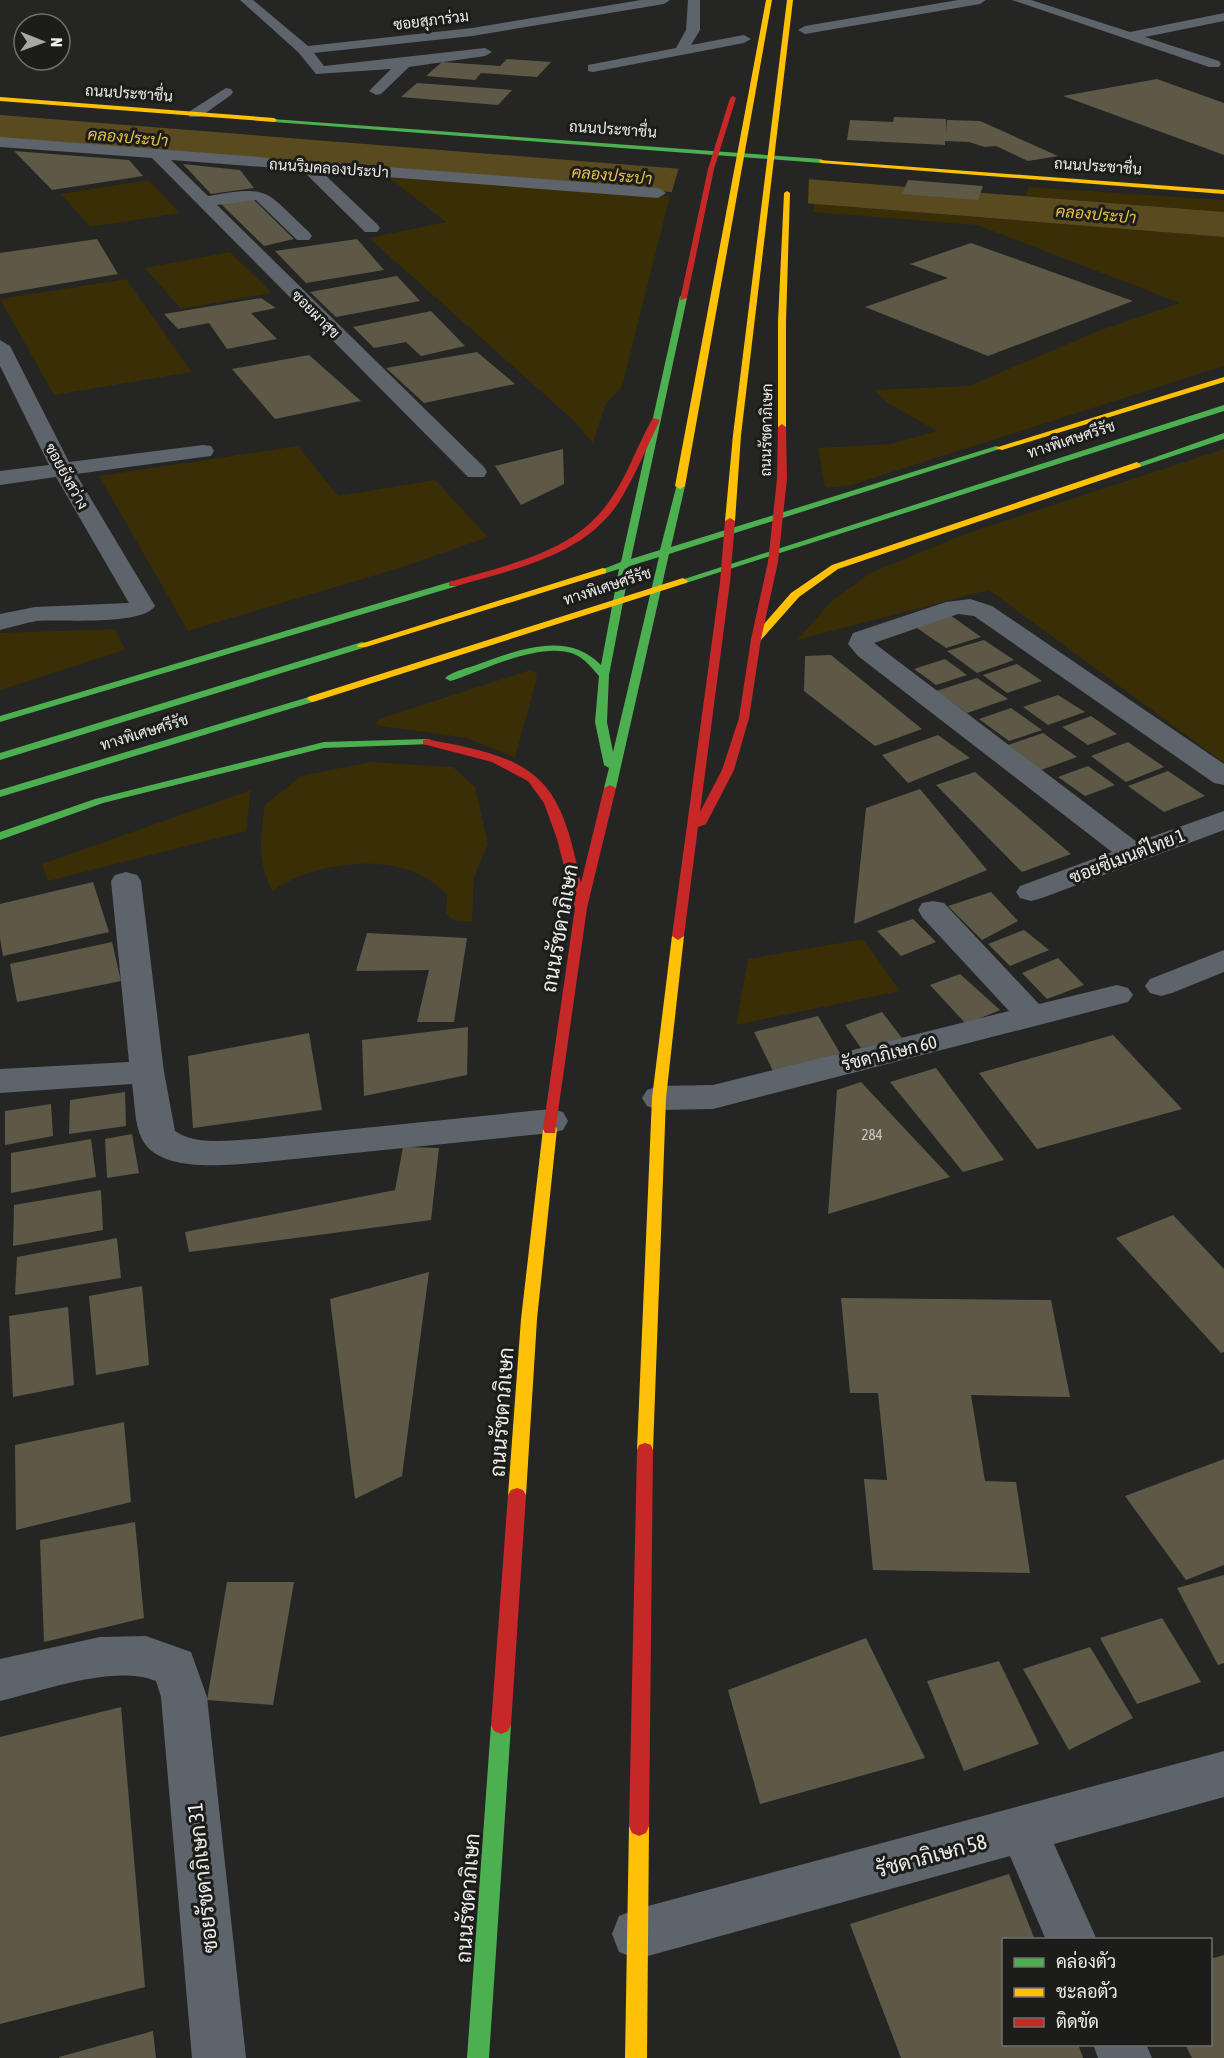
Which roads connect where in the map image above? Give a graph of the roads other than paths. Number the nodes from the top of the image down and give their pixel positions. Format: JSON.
{"nodes":[{"id":1,"x":246,"y":0,"type":"edge"},
{"id":2,"x":664,"y":0,"type":"edge"},
{"id":3,"x":694,"y":0,"type":"edge"},
{"id":4,"x":769,"y":0,"type":"edge"},
{"id":5,"x":790,"y":0,"type":"edge"},
{"id":6,"x":980,"y":0,"type":"edge"},
{"id":7,"x":1018,"y":0,"type":"edge"},
{"id":8,"x":1224,"y":17,"type":"edge"},
{"id":9,"x":806,"y":25,"type":"joint"},
{"id":10,"x":745,"y":34,"type":"joint"},
{"id":11,"x":1130,"y":36,"type":"junction"},
{"id":12,"x":1213,"y":46,"type":"dead end"},
{"id":13,"x":802,"y":48,"type":"dead end"},
{"id":14,"x":308,"y":50,"type":"junction"},
{"id":15,"x":503,"y":50,"type":"dead end"},
{"id":16,"x":681,"y":51,"type":"junction"},
{"id":17,"x":1180,"y":53,"type":"junction"},
{"id":18,"x":405,"y":63,"type":"junction"},
{"id":19,"x":1214,"y":64,"type":"dead end"},
{"id":20,"x":799,"y":67,"type":"dead end"},
{"id":21,"x":593,"y":68,"type":"dead end"},
{"id":22,"x":736,"y":87,"type":"dead end"},
{"id":23,"x":376,"y":91,"type":"dead end"},
{"id":24,"x":226,"y":92,"type":"dead end"},
{"id":25,"x":0,"y":99,"type":"edge"},
{"id":26,"x":195,"y":114,"type":"junction"},
{"id":27,"x":0,"y":142,"type":"edge"},
{"id":28,"x":790,"y":143,"type":"dead end"},
{"id":29,"x":717,"y":153,"type":"junction"},
{"id":30,"x":157,"y":155,"type":"junction"},
{"id":31,"x":789,"y":159,"type":"junction"},
{"id":32,"x":307,"y":166,"type":"junction"},
{"id":33,"x":658,"y":192,"type":"dead end"},
{"id":34,"x":1224,"y":192,"type":"edge"},
{"id":35,"x":204,"y":202,"type":"junction"},
{"id":36,"x":371,"y":228,"type":"dead end"},
{"id":37,"x":303,"y":236,"type":"dead end"},
{"id":38,"x":784,"y":251,"type":"junction"},
{"id":39,"x":694,"y":252,"type":"junction"},
{"id":40,"x":0,"y":346,"type":"edge"},
{"id":41,"x":1224,"y":379,"type":"edge"},
{"id":42,"x":1224,"y":408,"type":"edge"},
{"id":43,"x":656,"y":420,"type":"junction"},
{"id":44,"x":1224,"y":436,"type":"edge"},
{"id":45,"x":203,"y":451,"type":"dead end"},
{"id":46,"x":62,"y":469,"type":"junction"},
{"id":47,"x":476,"y":472,"type":"dead end"},
{"id":48,"x":0,"y":478,"type":"edge"},
{"id":49,"x":0,"y":622,"type":"edge"},
{"id":50,"x":756,"y":639,"type":"junction"},
{"id":51,"x":604,"y":675,"type":"junction"},
{"id":52,"x":436,"y":683,"type":"dead end"},
{"id":53,"x":0,"y":719,"type":"edge"},
{"id":54,"x":0,"y":757,"type":"edge"},
{"id":55,"x":192,"y":762,"type":"dead end"},
{"id":56,"x":612,"y":776,"type":"junction"},
{"id":57,"x":1224,"y":777,"type":"edge"},
{"id":58,"x":0,"y":794,"type":"edge"},
{"id":59,"x":99,"y":801,"type":"junction"},
{"id":60,"x":1224,"y":820,"type":"edge"},
{"id":61,"x":0,"y":836,"type":"edge"},
{"id":62,"x":688,"y":847,"type":"junction"},
{"id":63,"x":1135,"y":855,"type":"junction"},
{"id":64,"x":126,"y":881,"type":"dead end"},
{"id":65,"x":1031,"y":892,"type":"dead end"},
{"id":66,"x":581,"y":908,"type":"junction"},
{"id":67,"x":933,"y":910,"type":"dead end"},
{"id":68,"x":1224,"y":960,"type":"edge"},
{"id":69,"x":1161,"y":986,"type":"dead end"},
{"id":70,"x":1117,"y":995,"type":"dead end"},
{"id":71,"x":1033,"y":1017,"type":"junction"},
{"id":72,"x":147,"y":1072,"type":"junction"},
{"id":73,"x":0,"y":1081,"type":"edge"},
{"id":74,"x":659,"y":1098,"type":"junction"},
{"id":75,"x":551,"y":1121,"type":"junction"},
{"id":76,"x":0,"y":1680,"type":"edge"},
{"id":77,"x":1224,"y":1774,"type":"edge"},
{"id":78,"x":1023,"y":1830,"type":"junction"},
{"id":79,"x":637,"y":1934,"type":"junction"},
{"id":80,"x":1071,"y":1938,"type":"edge"},
{"id":81,"x":219,"y":2058,"type":"edge"},
{"id":82,"x":478,"y":2058,"type":"edge"},
{"id":83,"x":636,"y":2058,"type":"edge"}],
"edges":[{"from":1,"to":14,"type":"street"},
{"from":2,"to":14,"type":"street","name":"ซอยสุภาร่วม"},
{"from":3,"to":16,"type":"street"},
{"from":4,"to":56,"type":"main road","name":"ถนนรัชดาภิเษก"},
{"from":5,"to":62,"type":"main road","name":"ถนนรัชดาภิเษก"},
{"from":6,"to":9,"type":"street"},
{"from":7,"to":11,"type":"street"},
{"from":8,"to":11,"type":"street"},
{"from":9,"to":13,"type":"main road"},
{"from":10,"to":16,"type":"street"},
{"from":10,"to":20,"type":"main road"},
{"from":11,"to":17,"type":"street"},
{"from":12,"to":17,"type":"street"},
{"from":14,"to":18,"type":"street"},
{"from":15,"to":18,"type":"street"},
{"from":16,"to":21,"type":"street"},
{"from":17,"to":19,"type":"street"},
{"from":18,"to":23,"type":"street"},
{"from":22,"to":29,"type":"main road","name":"ถนนรัชดาภิเษก"},
{"from":24,"to":26,"type":"street"},
{"from":25,"to":26,"type":"main road","name":"ถนนประชาชื่น"},
{"from":26,"to":29,"type":"main road","name":"ถนนประชาชื่น"},
{"from":27,"to":30,"type":"street","name":"ถนนริมคลองประปา"},
{"from":28,"to":31,"type":"main road","name":"ถนนรัชดาภิเษก"},
{"from":29,"to":31,"type":"main road","name":"ถนนประชาชื่น"},
{"from":29,"to":39,"type":"main road","name":"ถนนรัชดาภิเษก"},
{"from":30,"to":32,"type":"street","name":"ถนนริมคลองประปา"},
{"from":30,"to":35,"type":"street","name":"ซอยผาสุข"},
{"from":31,"to":34,"type":"main road","name":"ถนนประชาชื่น"},
{"from":31,"to":38,"type":"main road","name":"ถนนรัชดาภิเษก"},
{"from":32,"to":33,"type":"street","name":"ถนนริมคลองประปา"},
{"from":32,"to":36,"type":"street"},
{"from":35,"to":37,"type":"street"},
{"from":35,"to":47,"type":"street","name":"ซอยผาสุข"},
{"from":38,"to":39,"type":"main road"},
{"from":38,"to":50,"type":"main road","name":"ถนนรัชดาภิเษก"},
{"from":39,"to":43,"type":"main road","name":"ถนนรัชดาภิเษก"},
{"from":40,"to":46,"type":"street","name":"ซอยยังสว่าง"},
{"from":41,"to":54,"type":"main road","name":"ทางพิเศษศรีรัช"},
{"from":42,"to":58,"type":"main road","name":"ทางพิเศษศรีรัช"},
{"from":43,"to":51,"type":"main road","name":"ถนนรัชดาภิเษก"},
{"from":43,"to":53,"type":"main road"},
{"from":44,"to":50,"type":"main road"},
{"from":45,"to":46,"type":"street"},
{"from":46,"to":48,"type":"street"},
{"from":46,"to":49,"type":"street","name":"ซอยยังสว่าง"},
{"from":50,"to":62,"type":"main road","name":"ถนนรัชดาภิเษก"},
{"from":51,"to":52,"type":"main road"},
{"from":51,"to":56,"type":"main road","name":"ถนนรัชดาภิเษก"},
{"from":55,"to":59,"type":"main road"},
{"from":56,"to":66,"type":"main road","name":"ถนนรัชดาภิเษก"},
{"from":57,"to":63,"type":"street"},
{"from":59,"to":61,"type":"main road"},
{"from":59,"to":66,"type":"main road"},
{"from":60,"to":63,"type":"street","name":"ซอยซีเมนต์ไทย 1"},
{"from":62,"to":74,"type":"main road","name":"ถนนรัชดาภิเษก"},
{"from":63,"to":65,"type":"street","name":"ซอยซีเมนต์ไทย 1"},
{"from":64,"to":72,"type":"street"},
{"from":66,"to":75,"type":"main road","name":"ถนนรัชดาภิเษก"},
{"from":67,"to":71,"type":"street"},
{"from":68,"to":69,"type":"street"},
{"from":70,"to":71,"type":"street","name":"รัชดาภิเษก 60"},
{"from":71,"to":74,"type":"street","name":"รัชดาภิเษก 60"},
{"from":72,"to":73,"type":"street"},
{"from":72,"to":75,"type":"street"},
{"from":74,"to":79,"type":"main road","name":"ถนนรัชดาภิเษก"},
{"from":75,"to":82,"type":"main road","name":"ถนนรัชดาภิเษก"},
{"from":76,"to":81,"type":"street","name":"ซอยรัชดาภิเษก 31"},
{"from":77,"to":78,"type":"street","name":"รัชดาภิเษก 58"},
{"from":78,"to":79,"type":"street","name":"รัชดาภิเษก 58"},
{"from":78,"to":80,"type":"street"},
{"from":79,"to":83,"type":"main road","name":"ถนนรัชดาภิเษก"}]}
